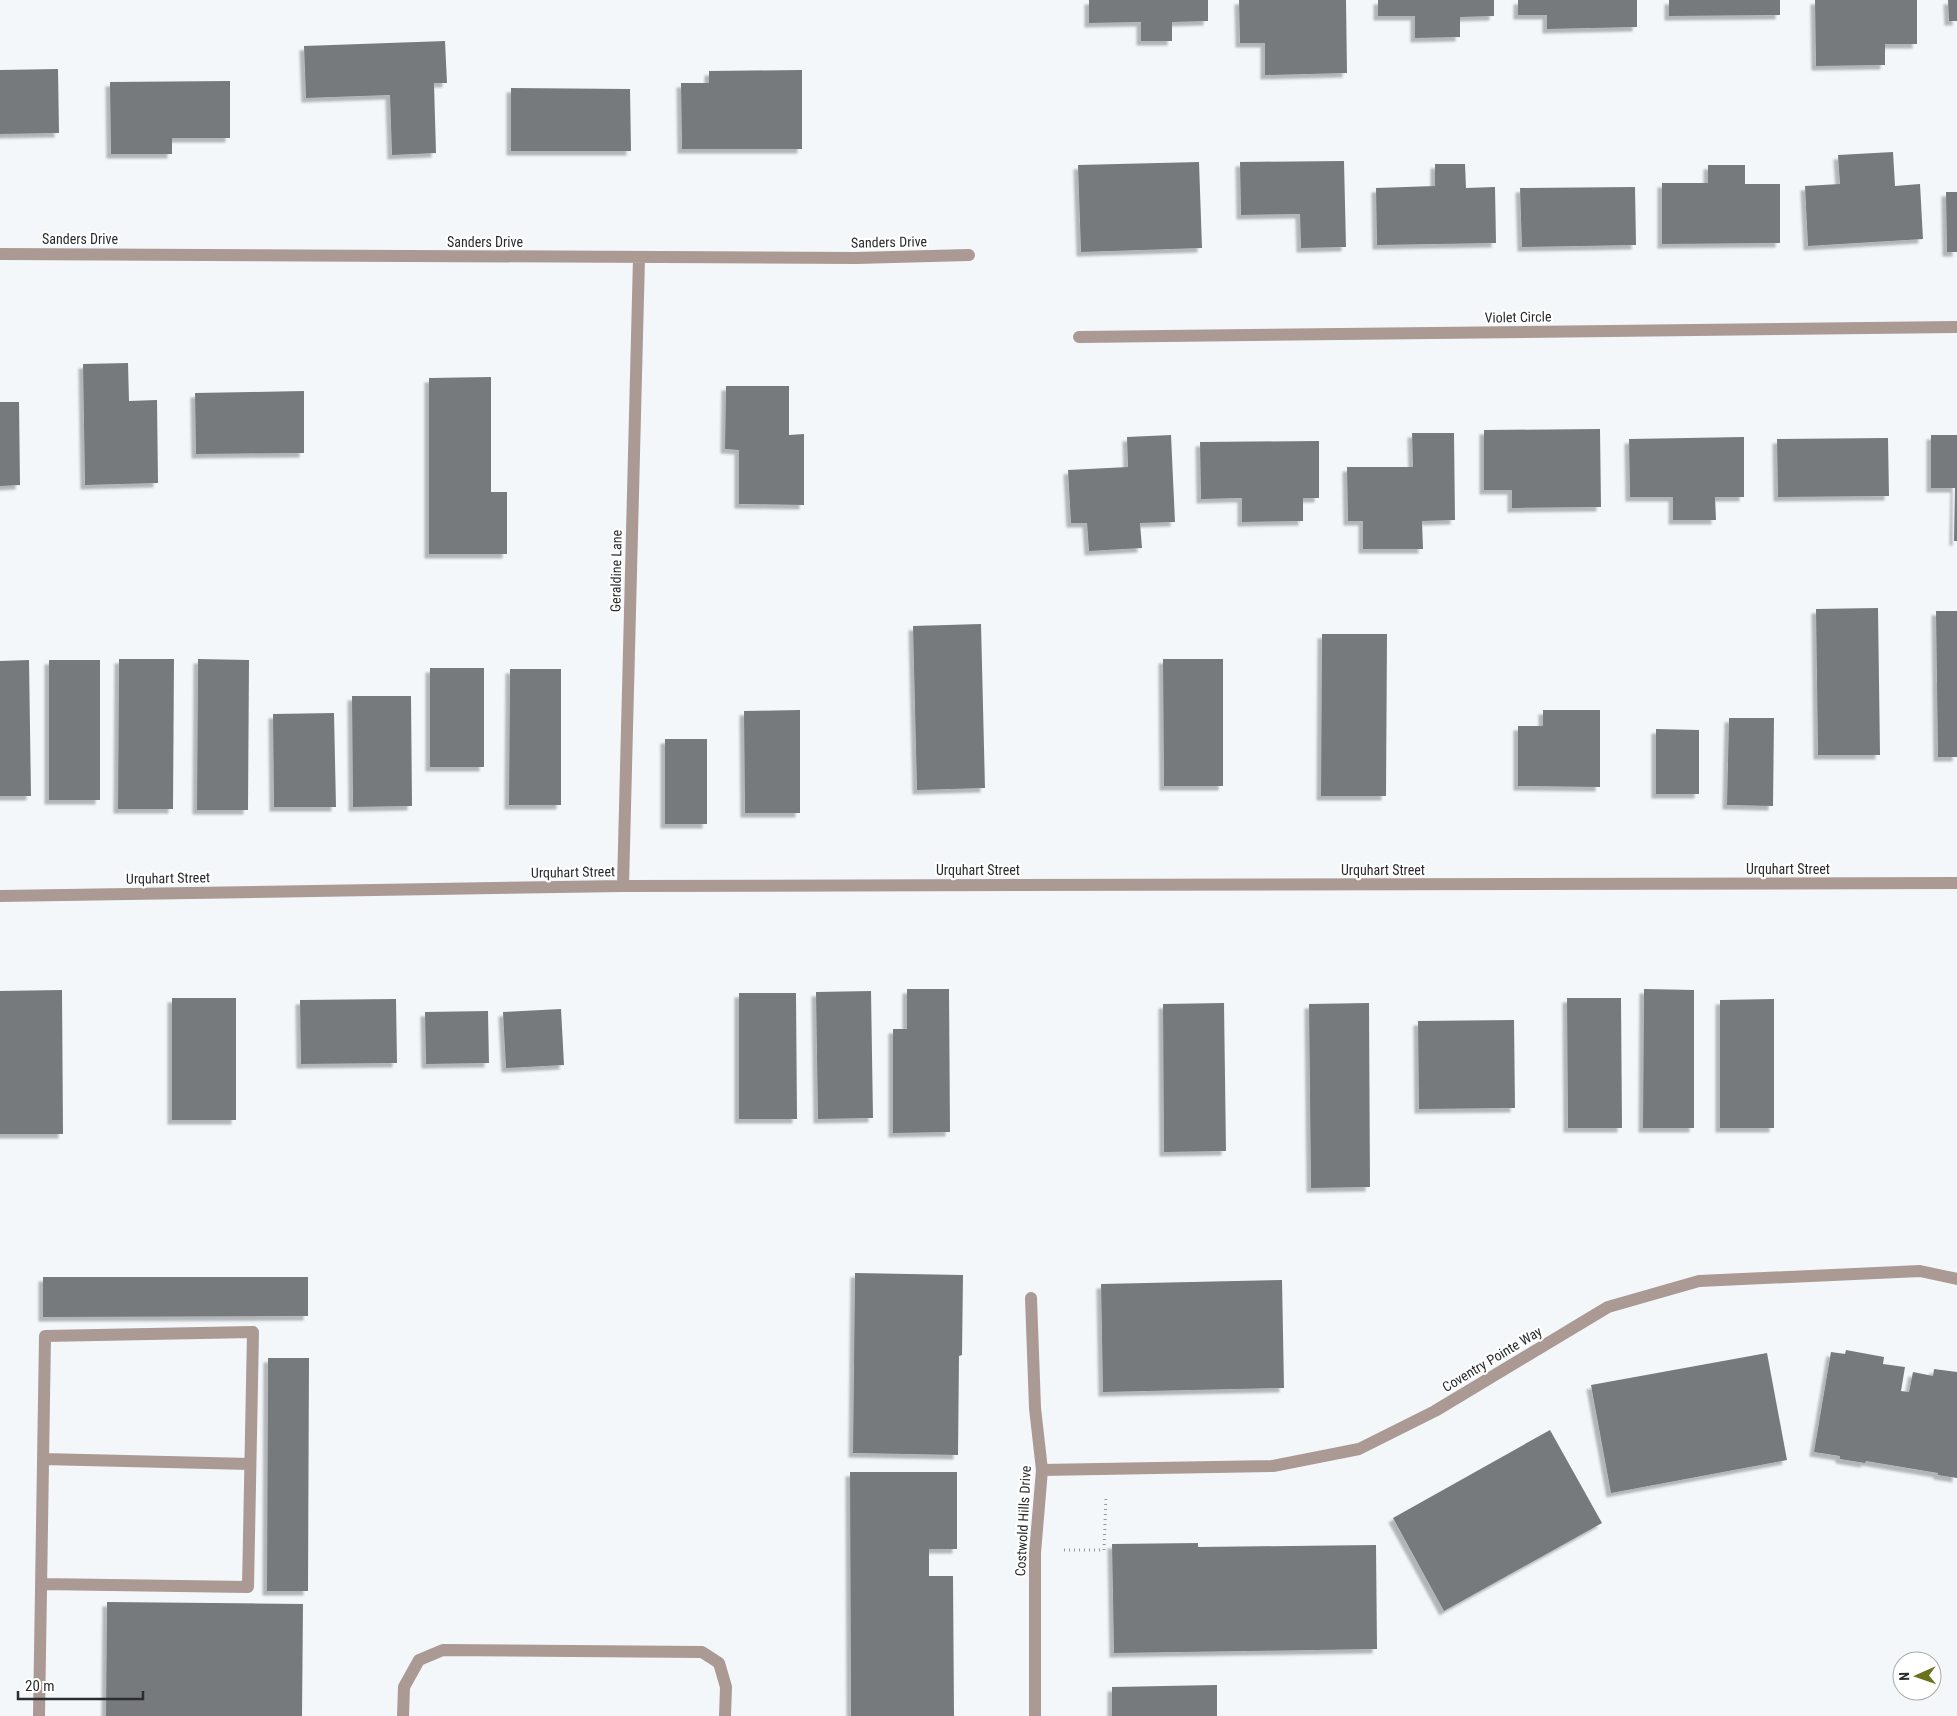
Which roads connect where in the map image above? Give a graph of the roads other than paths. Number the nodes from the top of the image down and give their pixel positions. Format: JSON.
{"nodes":[{"id":1,"x":0,"y":254,"type":"edge"},
{"id":2,"x":969,"y":255,"type":"dead end"},
{"id":3,"x":639,"y":258,"type":"junction"},
{"id":4,"x":1957,"y":327,"type":"edge"},
{"id":5,"x":1079,"y":338,"type":"dead end"},
{"id":6,"x":1957,"y":883,"type":"edge"},
{"id":7,"x":623,"y":886,"type":"junction"},
{"id":8,"x":0,"y":896,"type":"edge"},
{"id":9,"x":1957,"y":1279,"type":"edge"},
{"id":10,"x":1031,"y":1298,"type":"dead end"},
{"id":11,"x":43,"y":1459,"type":"junction"},
{"id":12,"x":250,"y":1464,"type":"junction"},
{"id":13,"x":1042,"y":1470,"type":"junction"},
{"id":14,"x":41,"y":1584,"type":"junction"},
{"id":15,"x":39,"y":1716,"type":"edge"},
{"id":16,"x":404,"y":1716,"type":"edge"},
{"id":17,"x":725,"y":1716,"type":"edge"},
{"id":18,"x":1035,"y":1716,"type":"edge"}],
"edges":[{"from":1,"to":3,"type":"street","name":"Sanders Drive"},
{"from":2,"to":3,"type":"street","name":"Sanders Drive"},
{"from":3,"to":7,"type":"street","name":"Geraldine Lane"},
{"from":4,"to":5,"type":"street","name":"Violet Circle"},
{"from":6,"to":7,"type":"street","name":"Urquhart Street"},
{"from":7,"to":8,"type":"street","name":"Urquhart Street"},
{"from":9,"to":13,"type":"street","name":"Coventry Pointe Way"},
{"from":10,"to":13,"type":"street","name":"Costwold Hills Drive"},
{"from":11,"to":12,"type":"street"},
{"from":11,"to":12,"type":"street"},
{"from":11,"to":14,"type":"street"},
{"from":12,"to":14,"type":"street"},
{"from":13,"to":18,"type":"street","name":"Costwold Hills Drive"},
{"from":14,"to":15,"type":"street"},
{"from":16,"to":17,"type":"street"}]}
